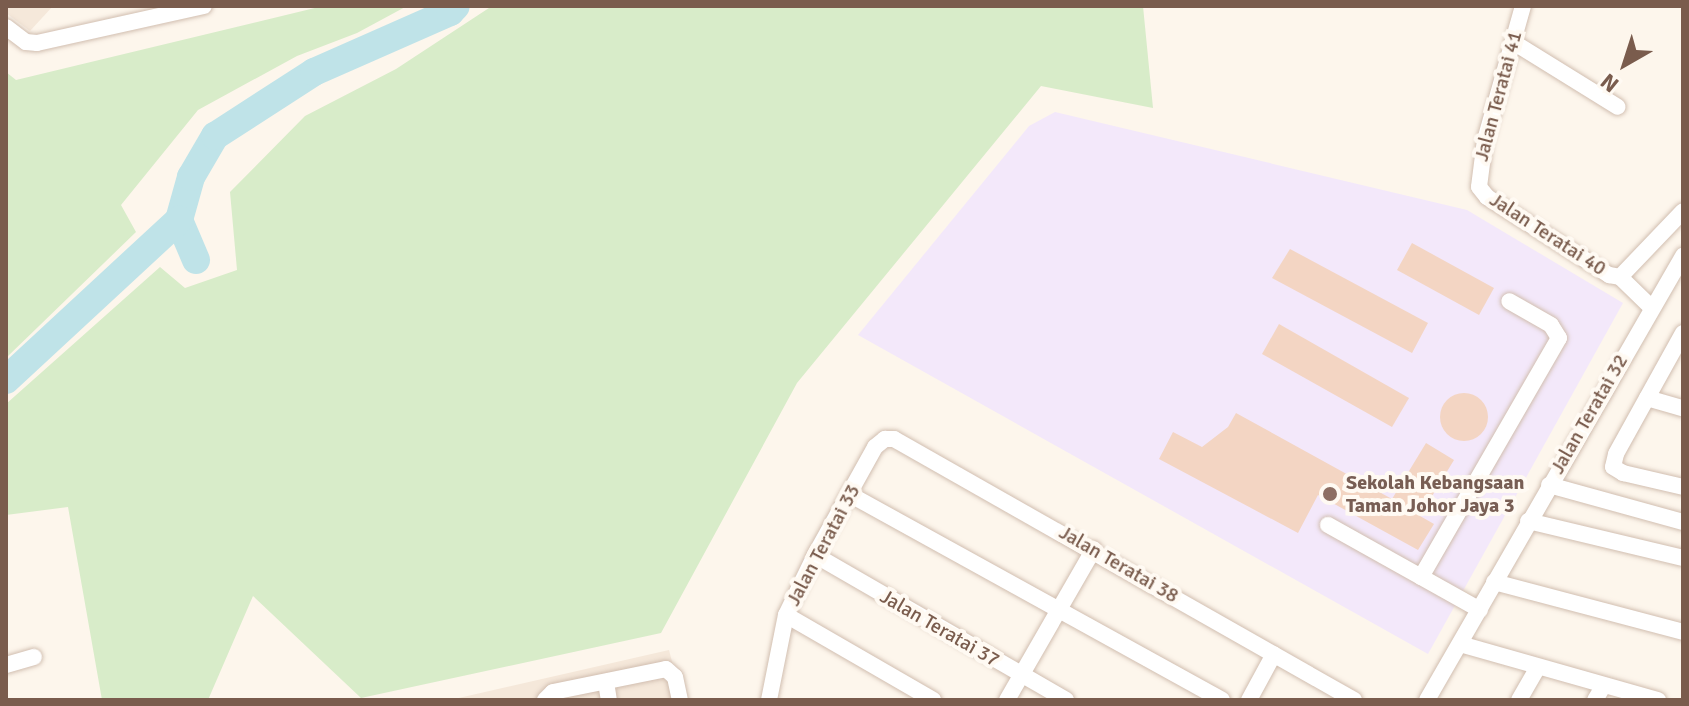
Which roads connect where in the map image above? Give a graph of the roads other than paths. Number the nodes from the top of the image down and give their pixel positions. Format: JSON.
{"nodes":[{"id":1,"x":204,"y":6,"type":"edge"},
{"id":2,"x":1523,"y":6,"type":"edge"},
{"id":3,"x":6,"y":27,"type":"edge"},
{"id":4,"x":1513,"y":42,"type":"junction"},
{"id":5,"x":1618,"y":107,"type":"dead end"},
{"id":6,"x":1479,"y":187,"type":"joint"},
{"id":7,"x":1683,"y":211,"type":"edge"},
{"id":8,"x":1683,"y":256,"type":"edge"},
{"id":9,"x":1620,"y":277,"type":"junction"},
{"id":10,"x":1509,"y":301,"type":"dead end"},
{"id":11,"x":1651,"y":307,"type":"junction"},
{"id":12,"x":1683,"y":333,"type":"edge"},
{"id":13,"x":1647,"y":398,"type":"junction"},
{"id":14,"x":1683,"y":408,"type":"edge"},
{"id":15,"x":880,"y":442,"type":"joint"},
{"id":16,"x":1549,"y":485,"type":"junction"},
{"id":17,"x":1683,"y":487,"type":"edge"},
{"id":18,"x":849,"y":494,"type":"junction"},
{"id":19,"x":1528,"y":521,"type":"junction"},
{"id":20,"x":1683,"y":522,"type":"edge"},
{"id":21,"x":1328,"y":525,"type":"dead end"},
{"id":22,"x":1094,"y":549,"type":"junction"},
{"id":23,"x":815,"y":555,"type":"junction"},
{"id":24,"x":1683,"y":558,"type":"edge"},
{"id":25,"x":1421,"y":577,"type":"junction"},
{"id":26,"x":1494,"y":582,"type":"junction"},
{"id":27,"x":1059,"y":610,"type":"junction"},
{"id":28,"x":1480,"y":610,"type":"junction"},
{"id":29,"x":786,"y":615,"type":"junction"},
{"id":30,"x":1683,"y":632,"type":"edge"},
{"id":31,"x":1460,"y":644,"type":"junction"},
{"id":32,"x":1274,"y":654,"type":"junction"},
{"id":33,"x":34,"y":657,"type":"dead end"},
{"id":34,"x":6,"y":665,"type":"edge"},
{"id":35,"x":1538,"y":667,"type":"junction"},
{"id":36,"x":1022,"y":675,"type":"junction"},
{"id":37,"x":606,"y":682,"type":"junction"},
{"id":38,"x":1599,"y":693,"type":"edge"},
{"id":39,"x":1343,"y":697,"type":"edge"},
{"id":40,"x":545,"y":700,"type":"edge"},
{"id":41,"x":609,"y":700,"type":"edge"},
{"id":42,"x":680,"y":700,"type":"edge"},
{"id":43,"x":769,"y":700,"type":"edge"},
{"id":44,"x":933,"y":700,"type":"edge"},
{"id":45,"x":1007,"y":700,"type":"edge"},
{"id":46,"x":1066,"y":700,"type":"edge"},
{"id":47,"x":1222,"y":700,"type":"edge"},
{"id":48,"x":1249,"y":700,"type":"edge"},
{"id":49,"x":1427,"y":700,"type":"edge"},
{"id":50,"x":1519,"y":700,"type":"edge"},
{"id":51,"x":1658,"y":700,"type":"edge"}],
"edges":[{"from":1,"to":3,"type":"street"},
{"from":2,"to":4,"type":"street","name":"Jalan Teratai 41"},
{"from":4,"to":5,"type":"street"},
{"from":4,"to":6,"type":"street","name":"Jalan Teratai 41"},
{"from":6,"to":9,"type":"street","name":"Jalan Teratai 40"},
{"from":7,"to":9,"type":"street"},
{"from":8,"to":11,"type":"street","name":"Jalan Teratai 32"},
{"from":9,"to":11,"type":"street","name":"Jalan Teratai 40"},
{"from":10,"to":25,"type":"street"},
{"from":11,"to":16,"type":"street","name":"Jalan Teratai 32"},
{"from":12,"to":13,"type":"street"},
{"from":13,"to":14,"type":"street"},
{"from":13,"to":17,"type":"street"},
{"from":15,"to":18,"type":"street","name":"Jalan Teratai 33"},
{"from":15,"to":22,"type":"street","name":"Jalan Teratai 38"},
{"from":16,"to":19,"type":"street","name":"Jalan Teratai 32"},
{"from":16,"to":20,"type":"street"},
{"from":18,"to":23,"type":"street","name":"Jalan Teratai 33"},
{"from":18,"to":27,"type":"street"},
{"from":19,"to":24,"type":"street"},
{"from":19,"to":26,"type":"street","name":"Jalan Teratai 32"},
{"from":21,"to":25,"type":"street"},
{"from":22,"to":27,"type":"street"},
{"from":22,"to":32,"type":"street","name":"Jalan Teratai 38"},
{"from":23,"to":29,"type":"street","name":"Jalan Teratai 33"},
{"from":23,"to":36,"type":"street","name":"Jalan Teratai 37"},
{"from":25,"to":28,"type":"street"},
{"from":26,"to":28,"type":"street","name":"Jalan Teratai 32"},
{"from":26,"to":30,"type":"street"},
{"from":27,"to":36,"type":"street"},
{"from":27,"to":47,"type":"street"},
{"from":28,"to":31,"type":"street","name":"Jalan Teratai 32"},
{"from":29,"to":43,"type":"street","name":"Jalan Teratai 33"},
{"from":29,"to":44,"type":"street"},
{"from":31,"to":35,"type":"street"},
{"from":31,"to":49,"type":"street","name":"Jalan Teratai 32"},
{"from":32,"to":39,"type":"street","name":"Jalan Teratai 38"},
{"from":32,"to":48,"type":"street"},
{"from":33,"to":34,"type":"street"},
{"from":35,"to":38,"type":"street"},
{"from":35,"to":50,"type":"street"},
{"from":36,"to":45,"type":"street"},
{"from":36,"to":46,"type":"street","name":"Jalan Teratai 37"},
{"from":37,"to":40,"type":"street"},
{"from":37,"to":41,"type":"street"},
{"from":37,"to":42,"type":"street"},
{"from":38,"to":51,"type":"street"}]}
